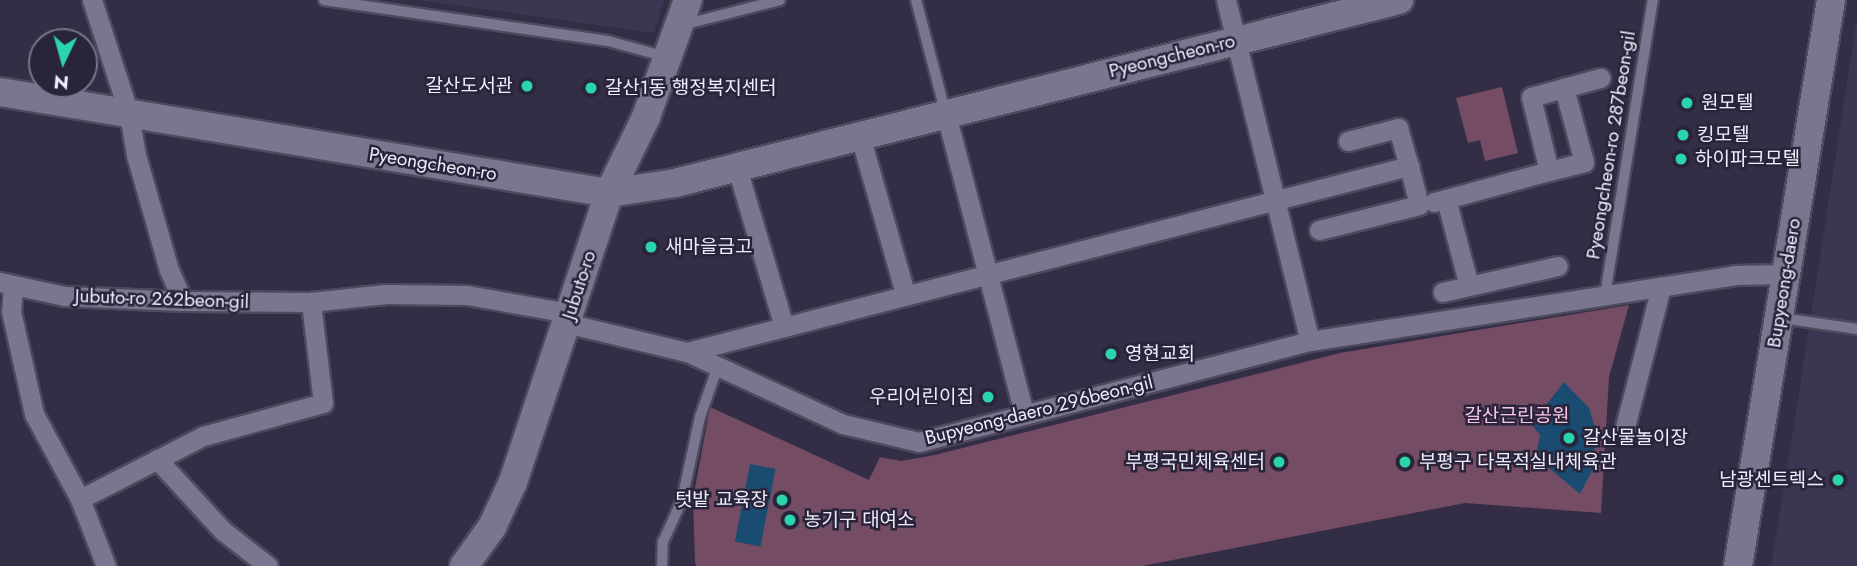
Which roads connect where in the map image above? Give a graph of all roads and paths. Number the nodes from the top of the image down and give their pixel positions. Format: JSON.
{"nodes":[{"id":1,"x":92,"y":0,"type":"edge"},
{"id":2,"x":324,"y":0,"type":"edge"},
{"id":3,"x":780,"y":0,"type":"edge"},
{"id":4,"x":916,"y":0,"type":"edge"},
{"id":5,"x":1226,"y":0,"type":"edge"},
{"id":6,"x":1399,"y":0,"type":"edge"},
{"id":7,"x":1653,"y":0,"type":"edge"},
{"id":8,"x":1830,"y":0,"type":"edge"},
{"id":9,"x":683,"y":13,"type":"edge"},
{"id":10,"x":1236,"y":40,"type":"junction"},
{"id":11,"x":667,"y":57,"type":"junction"},
{"id":12,"x":1600,"y":78,"type":"dead end"},
{"id":13,"x":1564,"y":88,"type":"junction"},
{"id":14,"x":0,"y":92,"type":"edge"},
{"id":15,"x":129,"y":114,"type":"junction"},
{"id":16,"x":946,"y":114,"type":"junction"},
{"id":17,"x":860,"y":136,"type":"junction"},
{"id":18,"x":1348,"y":141,"type":"dead end"},
{"id":19,"x":1409,"y":166,"type":"junction"},
{"id":20,"x":737,"y":168,"type":"junction"},
{"id":21,"x":1549,"y":171,"type":"junction"},
{"id":22,"x":610,"y":193,"type":"junction"},
{"id":23,"x":1446,"y":199,"type":"junction"},
{"id":24,"x":1274,"y":200,"type":"junction"},
{"id":25,"x":1419,"y":205,"type":"junction"},
{"id":26,"x":1319,"y":230,"type":"dead end"},
{"id":27,"x":1558,"y":266,"type":"dead end"},
{"id":28,"x":1786,"y":274,"type":"junction"},
{"id":29,"x":988,"y":275,"type":"junction"},
{"id":30,"x":7,"y":284,"type":"edge"},
{"id":31,"x":1469,"y":286,"type":"junction"},
{"id":32,"x":1661,"y":287,"type":"junction"},
{"id":33,"x":1443,"y":292,"type":"dead end"},
{"id":34,"x":1605,"y":295,"type":"junction"},
{"id":35,"x":906,"y":296,"type":"junction"},
{"id":36,"x":183,"y":301,"type":"junction"},
{"id":37,"x":311,"y":302,"type":"junction"},
{"id":38,"x":1778,"y":317,"type":"junction"},
{"id":39,"x":568,"y":318,"type":"junction"},
{"id":40,"x":784,"y":327,"type":"junction"},
{"id":41,"x":1857,"y":329,"type":"edge"},
{"id":42,"x":1310,"y":341,"type":"junction"},
{"id":43,"x":687,"y":352,"type":"junction"},
{"id":44,"x":718,"y":366,"type":"junction"},
{"id":45,"x":1024,"y":413,"type":"junction"},
{"id":46,"x":1625,"y":427,"type":"dead end"},
{"id":47,"x":157,"y":459,"type":"junction"},
{"id":48,"x":80,"y":499,"type":"junction"},
{"id":49,"x":106,"y":566,"type":"edge"},
{"id":50,"x":268,"y":566,"type":"edge"},
{"id":51,"x":464,"y":566,"type":"edge"},
{"id":52,"x":662,"y":566,"type":"edge"},
{"id":53,"x":1738,"y":566,"type":"edge"}],
"edges":[{"from":1,"to":15,"type":"street"},
{"from":2,"to":11,"type":"lane"},
{"from":3,"to":9,"type":"lane"},
{"from":4,"to":16,"type":"lane"},
{"from":5,"to":10,"type":"street"},
{"from":6,"to":10,"type":"main road","name":"Pyeongcheon-ro"},
{"from":7,"to":34,"type":"lane","name":"Pyeongcheon-ro 287beon-gil"},
{"from":8,"to":28,"type":"main road","name":"Bupyeong-daero"},
{"from":9,"to":11,"type":"main road","name":"Jubuto-ro"},
{"from":10,"to":16,"type":"main road","name":"Pyeongcheon-ro"},
{"from":10,"to":24,"type":"street"},
{"from":11,"to":22,"type":"main road","name":"Jubuto-ro"},
{"from":12,"to":13,"type":"street"},
{"from":13,"to":21,"type":"street"},
{"from":13,"to":21,"type":"street"},
{"from":14,"to":15,"type":"main road","name":"Pyeongcheon-ro"},
{"from":15,"to":22,"type":"main road","name":"Pyeongcheon-ro"},
{"from":15,"to":36,"type":"street"},
{"from":16,"to":17,"type":"main road","name":"Pyeongcheon-ro"},
{"from":16,"to":29,"type":"street"},
{"from":17,"to":20,"type":"main road","name":"Pyeongcheon-ro"},
{"from":17,"to":35,"type":"street"},
{"from":18,"to":19,"type":"street"},
{"from":19,"to":24,"type":"street","name":"Bupyeong-daero 296beon-gil"},
{"from":19,"to":25,"type":"street"},
{"from":20,"to":22,"type":"main road","name":"Pyeongcheon-ro"},
{"from":20,"to":40,"type":"street"},
{"from":21,"to":23,"type":"street"},
{"from":22,"to":39,"type":"main road","name":"Jubuto-ro"},
{"from":23,"to":25,"type":"street"},
{"from":23,"to":31,"type":"street"},
{"from":24,"to":29,"type":"street","name":"Bupyeong-daero 296beon-gil"},
{"from":24,"to":42,"type":"street"},
{"from":25,"to":26,"type":"street"},
{"from":27,"to":31,"type":"street"},
{"from":28,"to":32,"type":"street","name":"Bupyeong-daero 296beon-gil"},
{"from":28,"to":38,"type":"main road","name":"Bupyeong-daero"},
{"from":29,"to":35,"type":"street","name":"Bupyeong-daero 296beon-gil"},
{"from":29,"to":45,"type":"street"},
{"from":30,"to":36,"type":"street","name":"Jubuto-ro 262beon-gil"},
{"from":30,"to":48,"type":"street","name":"Jubuto-ro 262beon-gil"},
{"from":31,"to":33,"type":"street"},
{"from":32,"to":34,"type":"street","name":"Bupyeong-daero 296beon-gil"},
{"from":32,"to":46,"type":"street"},
{"from":34,"to":42,"type":"street","name":"Bupyeong-daero 296beon-gil"},
{"from":35,"to":40,"type":"street","name":"Bupyeong-daero 296beon-gil"},
{"from":36,"to":37,"type":"street","name":"Jubuto-ro 262beon-gil"},
{"from":37,"to":39,"type":"street","name":"Jubuto-ro 262beon-gil"},
{"from":37,"to":47,"type":"street"},
{"from":38,"to":41,"type":"lane"},
{"from":38,"to":53,"type":"main road","name":"Bupyeong-daero"},
{"from":39,"to":43,"type":"street","name":"Bupyeong-daero 296beon-gil"},
{"from":39,"to":51,"type":"main road","name":"Jubuto-ro"},
{"from":40,"to":43,"type":"street","name":"Bupyeong-daero 296beon-gil"},
{"from":42,"to":45,"type":"street","name":"Bupyeong-daero 296beon-gil"},
{"from":43,"to":44,"type":"street","name":"Bupyeong-daero 296beon-gil"},
{"from":44,"to":45,"type":"street","name":"Bupyeong-daero 296beon-gil"},
{"from":44,"to":52,"type":"lane"},
{"from":47,"to":48,"type":"street"},
{"from":47,"to":50,"type":"street"},
{"from":48,"to":49,"type":"street","name":"Jubuto-ro 262beon-gil"}]}
